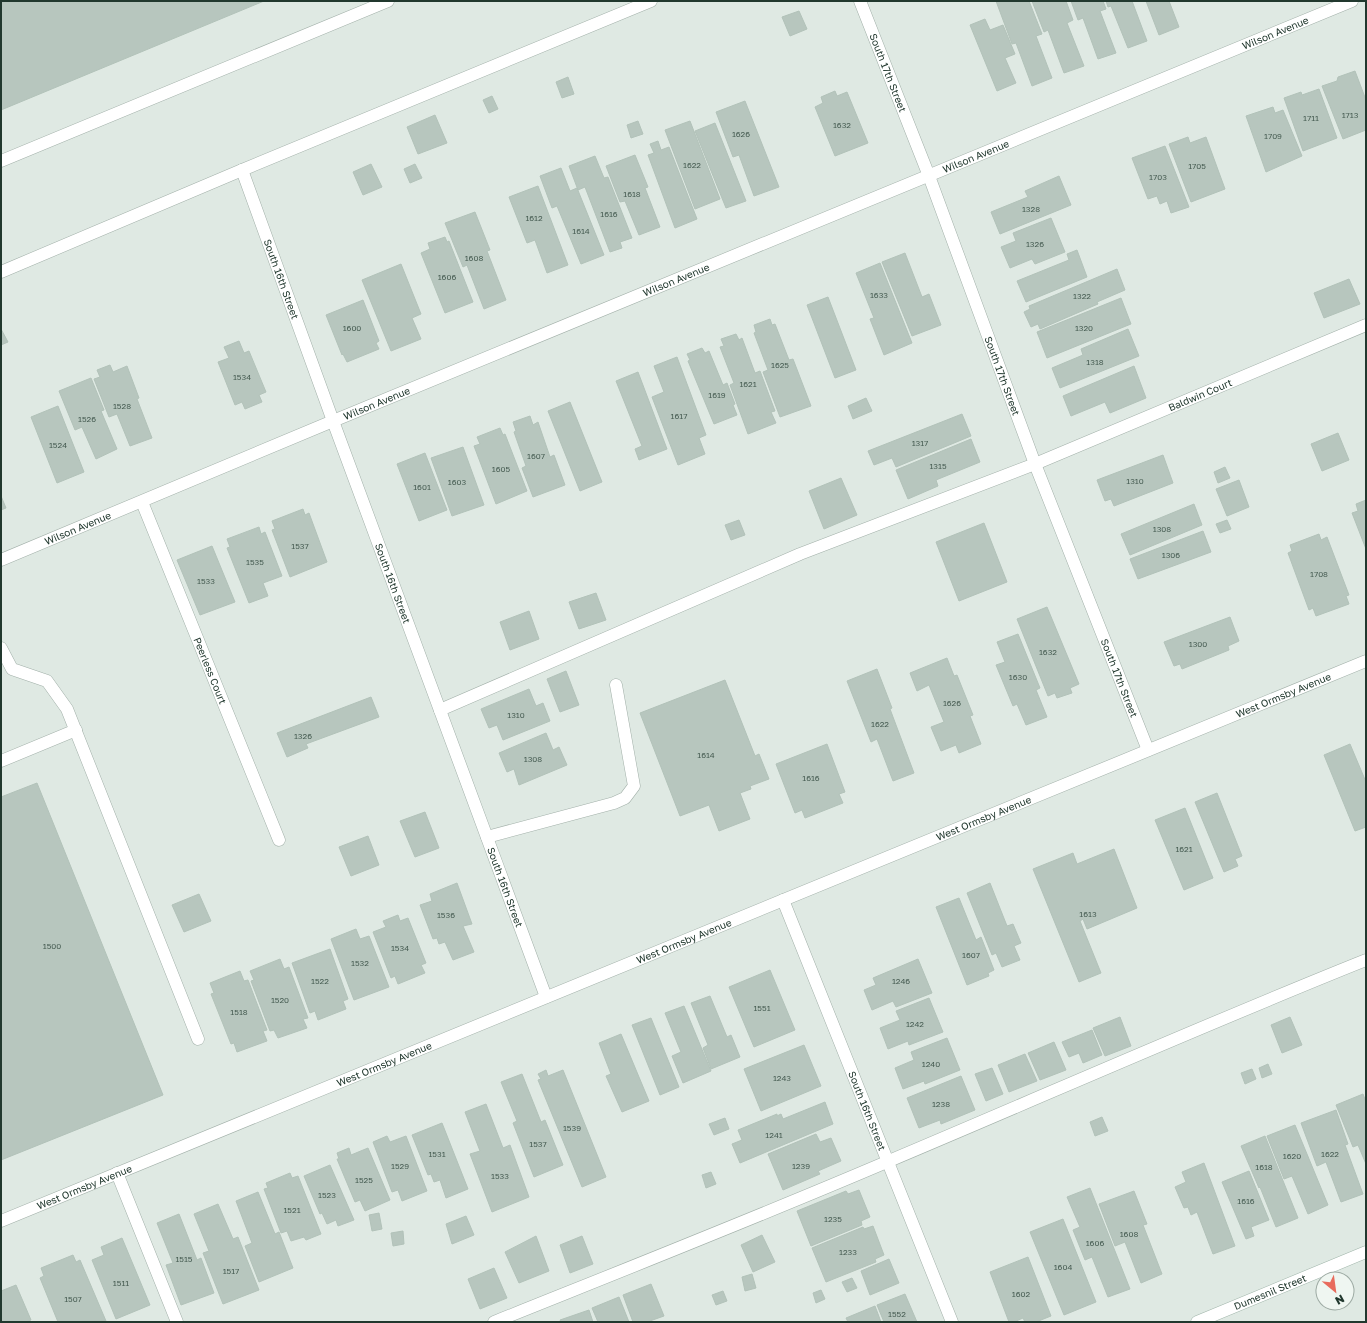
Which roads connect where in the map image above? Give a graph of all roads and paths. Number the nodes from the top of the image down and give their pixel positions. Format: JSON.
{"nodes":[{"id":1,"x":388,"y":1,"type":"edge"},
{"id":2,"x":651,"y":1,"type":"edge"},
{"id":3,"x":860,"y":1,"type":"edge"},
{"id":4,"x":1352,"y":1,"type":"edge"},
{"id":5,"x":1,"y":161,"type":"edge"},
{"id":6,"x":242,"y":170,"type":"junction"},
{"id":7,"x":929,"y":176,"type":"junction"},
{"id":8,"x":1,"y":272,"type":"edge"},
{"id":9,"x":1366,"y":325,"type":"edge"},
{"id":10,"x":333,"y":421,"type":"junction"},
{"id":11,"x":1034,"y":464,"type":"junction"},
{"id":12,"x":142,"y":502,"type":"junction"},
{"id":13,"x":1,"y":560,"type":"edge"},
{"id":14,"x":1,"y":648,"type":"edge"},
{"id":15,"x":1366,"y":661,"type":"edge"},
{"id":16,"x":616,"y":685,"type":"dead end"},
{"id":17,"x":440,"y":710,"type":"junction"},
{"id":18,"x":76,"y":730,"type":"junction"},
{"id":19,"x":1148,"y":750,"type":"junction"},
{"id":20,"x":1,"y":761,"type":"edge"},
{"id":21,"x":487,"y":837,"type":"junction"},
{"id":22,"x":279,"y":840,"type":"dead end"},
{"id":23,"x":783,"y":900,"type":"junction"},
{"id":24,"x":1366,"y":960,"type":"edge"},
{"id":25,"x":546,"y":997,"type":"junction"},
{"id":26,"x":198,"y":1039,"type":"dead end"},
{"id":27,"x":888,"y":1162,"type":"junction"},
{"id":28,"x":117,"y":1173,"type":"junction"},
{"id":29,"x":1,"y":1221,"type":"edge"},
{"id":30,"x":1366,"y":1252,"type":"edge"},
{"id":31,"x":178,"y":1322,"type":"edge"},
{"id":32,"x":494,"y":1322,"type":"edge"},
{"id":33,"x":952,"y":1322,"type":"edge"},
{"id":34,"x":1197,"y":1322,"type":"edge"}],
"edges":[{"from":1,"to":5,"type":"street"},
{"from":2,"to":6,"type":"street"},
{"from":3,"to":7,"type":"street","name":"South 17th Street"},
{"from":4,"to":7,"type":"street","name":"Wilson Avenue"},
{"from":6,"to":8,"type":"street"},
{"from":6,"to":10,"type":"street","name":"South 16th Street"},
{"from":7,"to":10,"type":"street","name":"Wilson Avenue"},
{"from":7,"to":11,"type":"street","name":"South 17th Street"},
{"from":9,"to":11,"type":"street","name":"Baldwin Court"},
{"from":10,"to":12,"type":"street","name":"Wilson Avenue"},
{"from":10,"to":17,"type":"street","name":"South 16th Street"},
{"from":11,"to":17,"type":"street","name":"Baldwin Court"},
{"from":11,"to":19,"type":"street","name":"South 17th Street"},
{"from":12,"to":13,"type":"street","name":"Wilson Avenue"},
{"from":12,"to":22,"type":"street","name":"Peerless Court"},
{"from":14,"to":18,"type":"street"},
{"from":15,"to":19,"type":"street","name":"West Ormsby Avenue"},
{"from":16,"to":21,"type":"street"},
{"from":17,"to":21,"type":"street","name":"South 16th Street"},
{"from":18,"to":20,"type":"street"},
{"from":18,"to":26,"type":"street"},
{"from":19,"to":23,"type":"street","name":"West Ormsby Avenue"},
{"from":21,"to":25,"type":"street","name":"South 16th Street"},
{"from":23,"to":25,"type":"street","name":"West Ormsby Avenue"},
{"from":23,"to":27,"type":"street","name":"South 16th Street"},
{"from":24,"to":27,"type":"street"},
{"from":25,"to":28,"type":"street","name":"West Ormsby Avenue"},
{"from":27,"to":32,"type":"street"},
{"from":27,"to":33,"type":"street","name":"South 16th Street"},
{"from":28,"to":29,"type":"street","name":"West Ormsby Avenue"},
{"from":28,"to":31,"type":"street"},
{"from":30,"to":34,"type":"street","name":"Dumesnil Street"}]}
